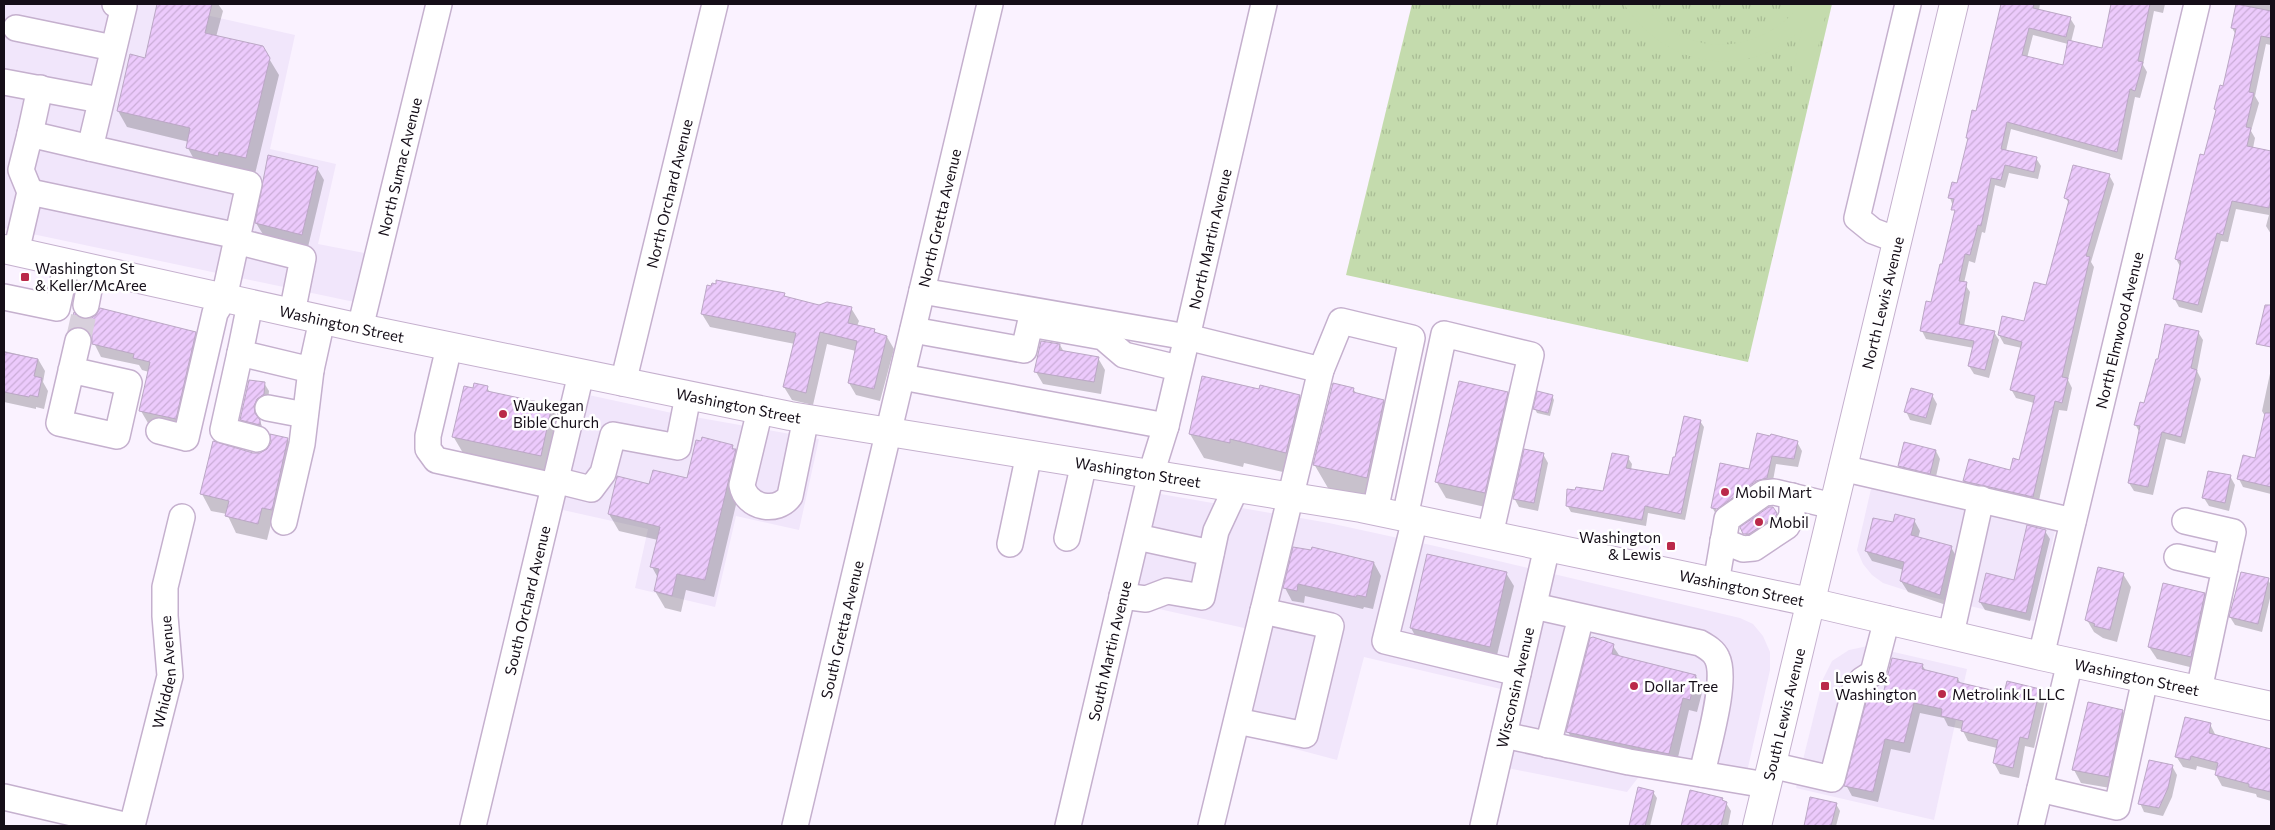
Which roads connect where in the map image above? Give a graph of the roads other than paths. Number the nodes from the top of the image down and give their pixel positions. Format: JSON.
{"nodes":[{"id":1,"x":115,"y":4,"type":"edge"},
{"id":2,"x":439,"y":4,"type":"edge"},
{"id":3,"x":715,"y":4,"type":"edge"},
{"id":4,"x":990,"y":4,"type":"edge"},
{"id":5,"x":1264,"y":4,"type":"edge"},
{"id":6,"x":1908,"y":4,"type":"edge"},
{"id":7,"x":1954,"y":4,"type":"edge"},
{"id":8,"x":2197,"y":4,"type":"edge"},
{"id":9,"x":16,"y":28,"type":"dead end"},
{"id":10,"x":113,"y":48,"type":"junction"},
{"id":11,"x":4,"y":82,"type":"edge"},
{"id":12,"x":40,"y":88,"type":"junction"},
{"id":13,"x":100,"y":100,"type":"junction"},
{"id":14,"x":30,"y":134,"type":"junction"},
{"id":15,"x":90,"y":148,"type":"junction"},
{"id":16,"x":18,"y":176,"type":"edge"},
{"id":17,"x":237,"y":239,"type":"junction"},
{"id":18,"x":1897,"y":240,"type":"junction"},
{"id":19,"x":10,"y":250,"type":"edge"},
{"id":20,"x":67,"y":263,"type":"junction"},
{"id":21,"x":93,"y":269,"type":"junction"},
{"id":22,"x":922,"y":291,"type":"junction"},
{"id":23,"x":4,"y":296,"type":"edge"},
{"id":24,"x":224,"y":298,"type":"junction"},
{"id":25,"x":250,"y":304,"type":"junction"},
{"id":26,"x":86,"y":305,"type":"tunnel mouth"},
{"id":27,"x":292,"y":314,"type":"junction"},
{"id":28,"x":322,"y":320,"type":"junction"},
{"id":29,"x":360,"y":328,"type":"junction"},
{"id":30,"x":912,"y":330,"type":"junction"},
{"id":31,"x":1187,"y":337,"type":"junction"},
{"id":32,"x":78,"y":341,"type":"tunnel mouth"},
{"id":33,"x":449,"y":346,"type":"junction"},
{"id":34,"x":240,"y":353,"type":"junction"},
{"id":35,"x":1178,"y":368,"type":"junction"},
{"id":36,"x":71,"y":370,"type":"dead end"},
{"id":37,"x":310,"y":370,"type":"junction"},
{"id":38,"x":1321,"y":370,"type":"junction"},
{"id":39,"x":581,"y":374,"type":"junction"},
{"id":40,"x":902,"y":377,"type":"junction"},
{"id":41,"x":623,"y":383,"type":"junction"},
{"id":42,"x":688,"y":396,"type":"junction"},
{"id":43,"x":268,"y":408,"type":"dead end"},
{"id":44,"x":760,"y":410,"type":"junction"},
{"id":45,"x":305,"y":414,"type":"junction"},
{"id":46,"x":806,"y":418,"type":"junction"},
{"id":47,"x":1166,"y":426,"type":"junction"},
{"id":48,"x":159,"y":431,"type":"dead end"},
{"id":49,"x":888,"y":432,"type":"junction"},
{"id":50,"x":257,"y":439,"type":"dead end"},
{"id":51,"x":1029,"y":454,"type":"junction"},
{"id":52,"x":1084,"y":463,"type":"junction"},
{"id":53,"x":1842,"y":468,"type":"junction"},
{"id":54,"x":1151,"y":474,"type":"junction"},
{"id":55,"x":555,"y":483,"type":"junction"},
{"id":56,"x":1236,"y":488,"type":"junction"},
{"id":57,"x":1289,"y":496,"type":"junction"},
{"id":58,"x":1792,"y":496,"type":"junction"},
{"id":59,"x":1980,"y":500,"type":"junction"},
{"id":60,"x":1833,"y":506,"type":"junction"},
{"id":61,"x":1375,"y":511,"type":"junction"},
{"id":62,"x":182,"y":517,"type":"dead end"},
{"id":63,"x":1410,"y":518,"type":"junction"},
{"id":64,"x":2073,"y":521,"type":"junction"},
{"id":65,"x":2185,"y":521,"type":"dead end"},
{"id":66,"x":284,"y":522,"type":"dead end"},
{"id":67,"x":1490,"y":535,"type":"junction"},
{"id":68,"x":1137,"y":536,"type":"junction"},
{"id":69,"x":1066,"y":538,"type":"dead end"},
{"id":70,"x":1722,"y":541,"type":"junction"},
{"id":71,"x":1010,"y":544,"type":"dead end"},
{"id":72,"x":1547,"y":548,"type":"junction"},
{"id":73,"x":1211,"y":553,"type":"junction"},
{"id":74,"x":2177,"y":557,"type":"dead end"},
{"id":75,"x":2224,"y":568,"type":"junction"},
{"id":76,"x":1716,"y":583,"type":"junction"},
{"id":77,"x":1122,"y":596,"type":"junction"},
{"id":78,"x":1810,"y":602,"type":"junction"},
{"id":79,"x":1534,"y":606,"type":"junction"},
{"id":80,"x":1263,"y":611,"type":"junction"},
{"id":81,"x":1581,"y":617,"type":"junction"},
{"id":82,"x":1887,"y":619,"type":"junction"},
{"id":83,"x":1951,"y":634,"type":"junction"},
{"id":84,"x":2041,"y":656,"type":"junction"},
{"id":85,"x":2070,"y":662,"type":"junction"},
{"id":86,"x":1518,"y":673,"type":"junction"},
{"id":87,"x":2145,"y":679,"type":"junction"},
{"id":88,"x":2198,"y":690,"type":"junction"},
{"id":89,"x":2271,"y":704,"type":"edge"},
{"id":90,"x":1237,"y":722,"type":"junction"},
{"id":91,"x":1504,"y":735,"type":"junction"},
{"id":92,"x":1548,"y":745,"type":"junction"},
{"id":93,"x":1702,"y":774,"type":"junction"},
{"id":94,"x":1769,"y":775,"type":"junction"},
{"id":95,"x":2040,"y":789,"type":"junction"},
{"id":96,"x":4,"y":797,"type":"edge"},
{"id":97,"x":128,"y":826,"type":"edge"},
{"id":98,"x":132,"y":826,"type":"edge"},
{"id":99,"x":473,"y":826,"type":"edge"},
{"id":100,"x":795,"y":826,"type":"edge"},
{"id":101,"x":1068,"y":826,"type":"edge"},
{"id":102,"x":1211,"y":826,"type":"edge"},
{"id":103,"x":1483,"y":826,"type":"edge"},
{"id":104,"x":1757,"y":826,"type":"edge"},
{"id":105,"x":2031,"y":826,"type":"edge"}],
"edges":[{"from":1,"to":10,"type":"street"},
{"from":2,"to":29,"type":"street","name":"North Sumac Avenue"},
{"from":3,"to":41,"type":"street","name":"North Orchard Avenue"},
{"from":4,"to":22,"type":"street","name":"North Gretta Avenue"},
{"from":5,"to":31,"type":"street","name":"North Martin Avenue"},
{"from":6,"to":18,"type":"street"},
{"from":7,"to":18,"type":"main road","name":"North Lewis Avenue"},
{"from":8,"to":64,"type":"street","name":"North Elmwood Avenue"},
{"from":9,"to":10,"type":"street"},
{"from":10,"to":13,"type":"street"},
{"from":11,"to":12,"type":"street"},
{"from":12,"to":13,"type":"street"},
{"from":12,"to":14,"type":"street"},
{"from":13,"to":15,"type":"street"},
{"from":14,"to":15,"type":"street"},
{"from":14,"to":16,"type":"street"},
{"from":15,"to":17,"type":"street"},
{"from":16,"to":17,"type":"street"},
{"from":16,"to":19,"type":"street"},
{"from":17,"to":24,"type":"street"},
{"from":17,"to":27,"type":"street"},
{"from":18,"to":53,"type":"main road","name":"North Lewis Avenue"},
{"from":19,"to":20,"type":"main road","name":"Washington Street"},
{"from":20,"to":21,"type":"main road","name":"Washington Street"},
{"from":20,"to":23,"type":"street"},
{"from":21,"to":24,"type":"main road","name":"Washington Street"},
{"from":21,"to":26,"type":"street"},
{"from":22,"to":30,"type":"street","name":"North Gretta Avenue"},
{"from":22,"to":31,"type":"street"},
{"from":24,"to":25,"type":"main road","name":"Washington Street"},
{"from":24,"to":48,"type":"street"},
{"from":25,"to":27,"type":"main road","name":"Washington Street"},
{"from":25,"to":34,"type":"street"},
{"from":27,"to":28,"type":"main road","name":"Washington Street"},
{"from":28,"to":29,"type":"main road","name":"Washington Street"},
{"from":28,"to":37,"type":"street"},
{"from":29,"to":33,"type":"main road","name":"Washington Street"},
{"from":30,"to":35,"type":"street"},
{"from":30,"to":40,"type":"street","name":"North Gretta Avenue"},
{"from":31,"to":35,"type":"street","name":"North Martin Avenue"},
{"from":31,"to":38,"type":"street"},
{"from":32,"to":36,"type":"street"},
{"from":33,"to":39,"type":"main road","name":"Washington Street"},
{"from":33,"to":55,"type":"street"},
{"from":34,"to":37,"type":"street"},
{"from":34,"to":50,"type":"street"},
{"from":35,"to":47,"type":"street","name":"North Martin Avenue"},
{"from":37,"to":45,"type":"street"},
{"from":38,"to":57,"type":"street"},
{"from":38,"to":61,"type":"street"},
{"from":39,"to":41,"type":"main road","name":"Washington Street"},
{"from":39,"to":55,"type":"street","name":"South Orchard Avenue"},
{"from":40,"to":47,"type":"street"},
{"from":40,"to":49,"type":"street","name":"North Gretta Avenue"},
{"from":41,"to":42,"type":"main road","name":"Washington Street"},
{"from":42,"to":44,"type":"main road","name":"Washington Street"},
{"from":42,"to":55,"type":"street"},
{"from":43,"to":45,"type":"street"},
{"from":44,"to":46,"type":"main road","name":"Washington Street"},
{"from":44,"to":46,"type":"street"},
{"from":45,"to":66,"type":"street"},
{"from":46,"to":49,"type":"main road","name":"Washington Street"},
{"from":47,"to":54,"type":"street","name":"North Martin Avenue"},
{"from":49,"to":51,"type":"main road","name":"Washington Street"},
{"from":49,"to":100,"type":"street","name":"South Gretta Avenue"},
{"from":51,"to":52,"type":"main road","name":"Washington Street"},
{"from":51,"to":71,"type":"street"},
{"from":52,"to":54,"type":"main road","name":"Washington Street"},
{"from":52,"to":69,"type":"street"},
{"from":53,"to":59,"type":"street"},
{"from":53,"to":60,"type":"main road","name":"North Lewis Avenue"},
{"from":54,"to":56,"type":"main road","name":"Washington Street"},
{"from":54,"to":68,"type":"street","name":"South Martin Avenue"},
{"from":55,"to":99,"type":"street","name":"South Orchard Avenue"},
{"from":56,"to":57,"type":"main road","name":"Washington Street"},
{"from":56,"to":73,"type":"street"},
{"from":57,"to":61,"type":"main road","name":"Washington Street"},
{"from":57,"to":80,"type":"street"},
{"from":58,"to":60,"type":"street"},
{"from":58,"to":70,"type":"street"},
{"from":58,"to":70,"type":"street"},
{"from":59,"to":64,"type":"street"},
{"from":59,"to":83,"type":"street"},
{"from":60,"to":78,"type":"main road","name":"North Lewis Avenue"},
{"from":61,"to":63,"type":"main road","name":"Washington Street"},
{"from":62,"to":98,"type":"street","name":"Whidden Avenue"},
{"from":63,"to":67,"type":"main road","name":"Washington Street"},
{"from":63,"to":67,"type":"street"},
{"from":63,"to":86,"type":"street"},
{"from":64,"to":84,"type":"street","name":"North Elmwood Avenue"},
{"from":65,"to":75,"type":"street"},
{"from":67,"to":72,"type":"main road","name":"Washington Street"},
{"from":68,"to":73,"type":"street"},
{"from":68,"to":77,"type":"street","name":"South Martin Avenue"},
{"from":70,"to":76,"type":"street"},
{"from":72,"to":76,"type":"main road","name":"Washington Street"},
{"from":72,"to":79,"type":"street","name":"Wisconsin Avenue"},
{"from":73,"to":77,"type":"street"},
{"from":74,"to":75,"type":"street"},
{"from":75,"to":88,"type":"street"},
{"from":76,"to":78,"type":"main road","name":"Washington Street"},
{"from":77,"to":101,"type":"street","name":"South Martin Avenue"},
{"from":78,"to":82,"type":"main road","name":"Washington Street"},
{"from":78,"to":94,"type":"main road","name":"South Lewis Avenue"},
{"from":79,"to":81,"type":"street"},
{"from":79,"to":86,"type":"street","name":"Wisconsin Avenue"},
{"from":80,"to":90,"type":"street"},
{"from":80,"to":90,"type":"street"},
{"from":81,"to":92,"type":"street"},
{"from":81,"to":93,"type":"street"},
{"from":82,"to":83,"type":"main road","name":"Washington Street"},
{"from":82,"to":94,"type":"street"},
{"from":83,"to":84,"type":"main road","name":"Washington Street"},
{"from":84,"to":85,"type":"main road","name":"Washington Street"},
{"from":85,"to":87,"type":"main road","name":"Washington Street"},
{"from":85,"to":95,"type":"street"},
{"from":86,"to":91,"type":"street","name":"Wisconsin Avenue"},
{"from":87,"to":88,"type":"main road","name":"Washington Street"},
{"from":87,"to":95,"type":"street"},
{"from":88,"to":89,"type":"main road","name":"Washington Street"},
{"from":90,"to":102,"type":"street"},
{"from":91,"to":92,"type":"street"},
{"from":91,"to":103,"type":"street","name":"Wisconsin Avenue"},
{"from":92,"to":93,"type":"street"},
{"from":93,"to":94,"type":"street"},
{"from":94,"to":104,"type":"main road","name":"South Lewis Avenue"},
{"from":95,"to":105,"type":"street"},
{"from":96,"to":97,"type":"street"}]}
